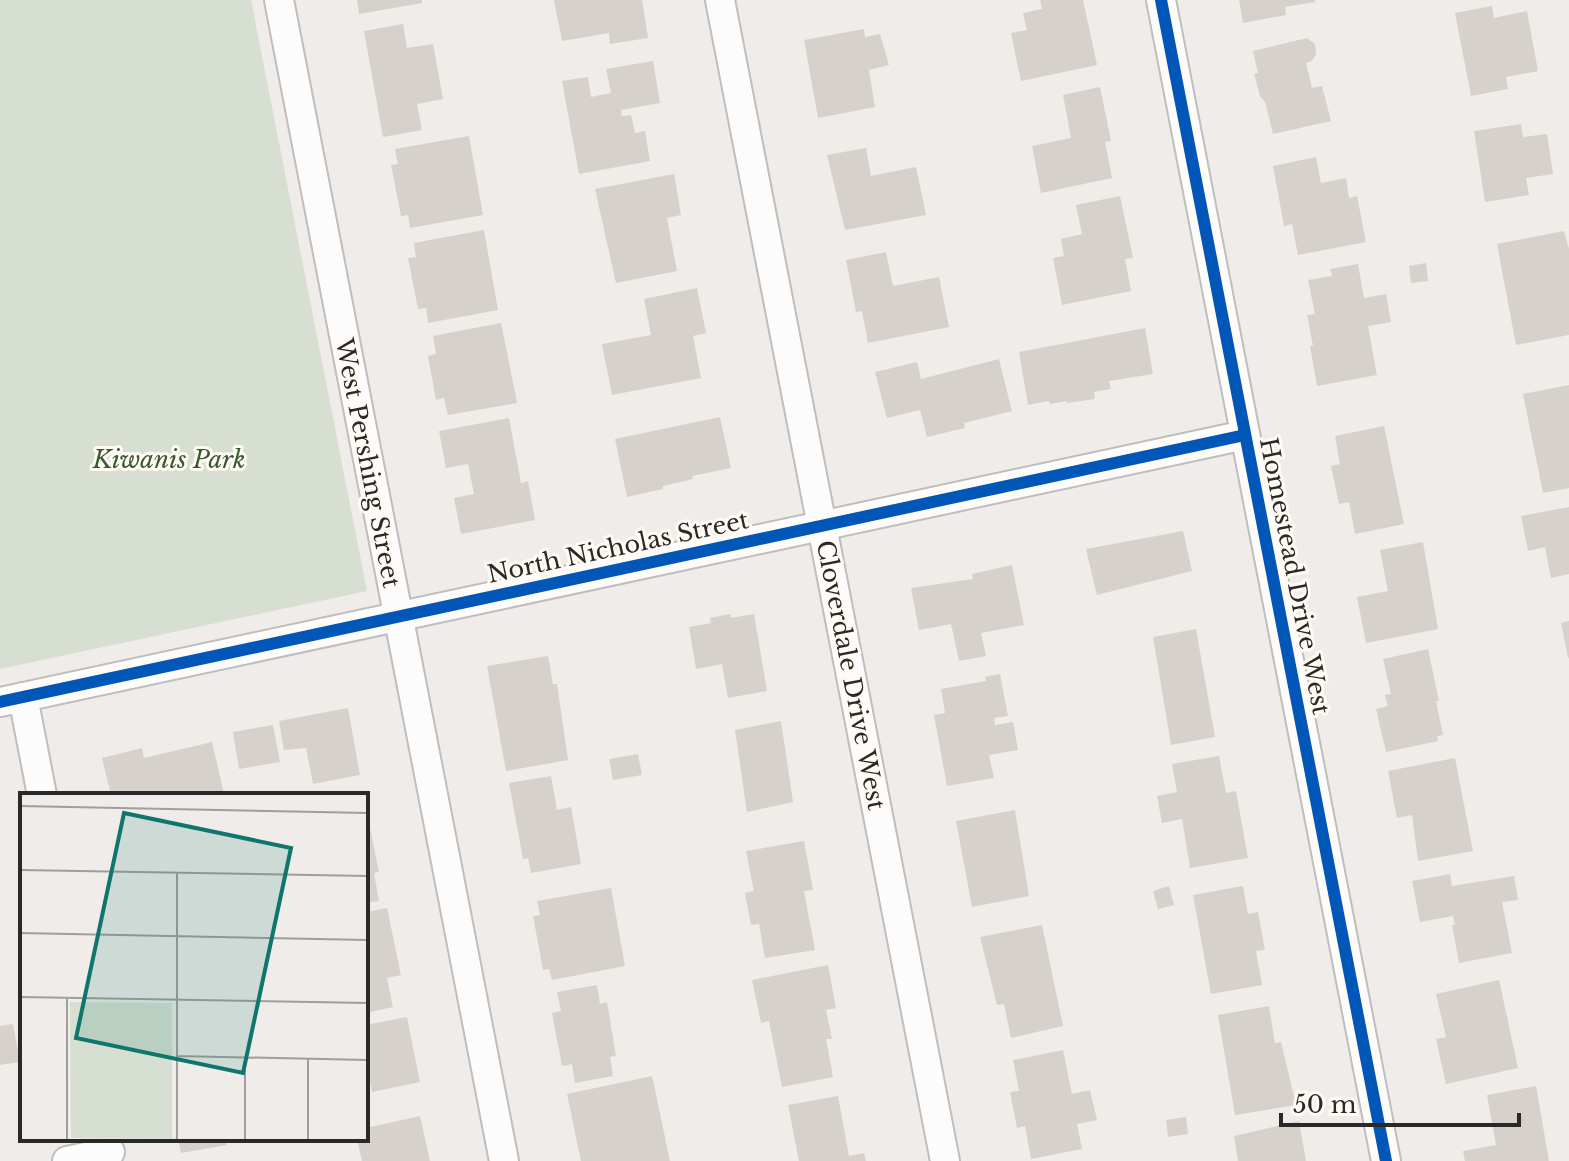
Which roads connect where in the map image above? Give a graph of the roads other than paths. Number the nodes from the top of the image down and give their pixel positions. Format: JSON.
{"nodes":[{"id":1,"x":279,"y":0,"type":"edge"},
{"id":2,"x":720,"y":0,"type":"edge"},
{"id":3,"x":1161,"y":0,"type":"edge"},
{"id":4,"x":1245,"y":435,"type":"junction"},
{"id":5,"x":821,"y":525,"type":"junction"},
{"id":6,"x":398,"y":618,"type":"junction"},
{"id":7,"x":12,"y":700,"type":"edge"},
{"id":8,"x":41,"y":793,"type":"edge"},
{"id":9,"x":110,"y":1151,"type":"edge"},
{"id":10,"x":67,"y":1161,"type":"edge"},
{"id":11,"x":504,"y":1161,"type":"edge"},
{"id":12,"x":945,"y":1161,"type":"edge"},
{"id":13,"x":1386,"y":1161,"type":"edge"}],
"edges":[{"from":1,"to":6,"type":"street","name":"West Pershing Street"},
{"from":2,"to":5,"type":"street","name":"Cloverdale Drive West"},
{"from":3,"to":4,"type":"street","name":"Homestead Drive West"},
{"from":4,"to":5,"type":"street","name":"North Nicholas Street"},
{"from":4,"to":13,"type":"street","name":"Homestead Drive West"},
{"from":5,"to":6,"type":"street","name":"North Nicholas Street"},
{"from":5,"to":12,"type":"street","name":"Cloverdale Drive West"},
{"from":6,"to":7,"type":"street","name":"North Nicholas Street"},
{"from":6,"to":11,"type":"street","name":"West Pershing Street"},
{"from":7,"to":8,"type":"street"},
{"from":9,"to":10,"type":"street"}]}
